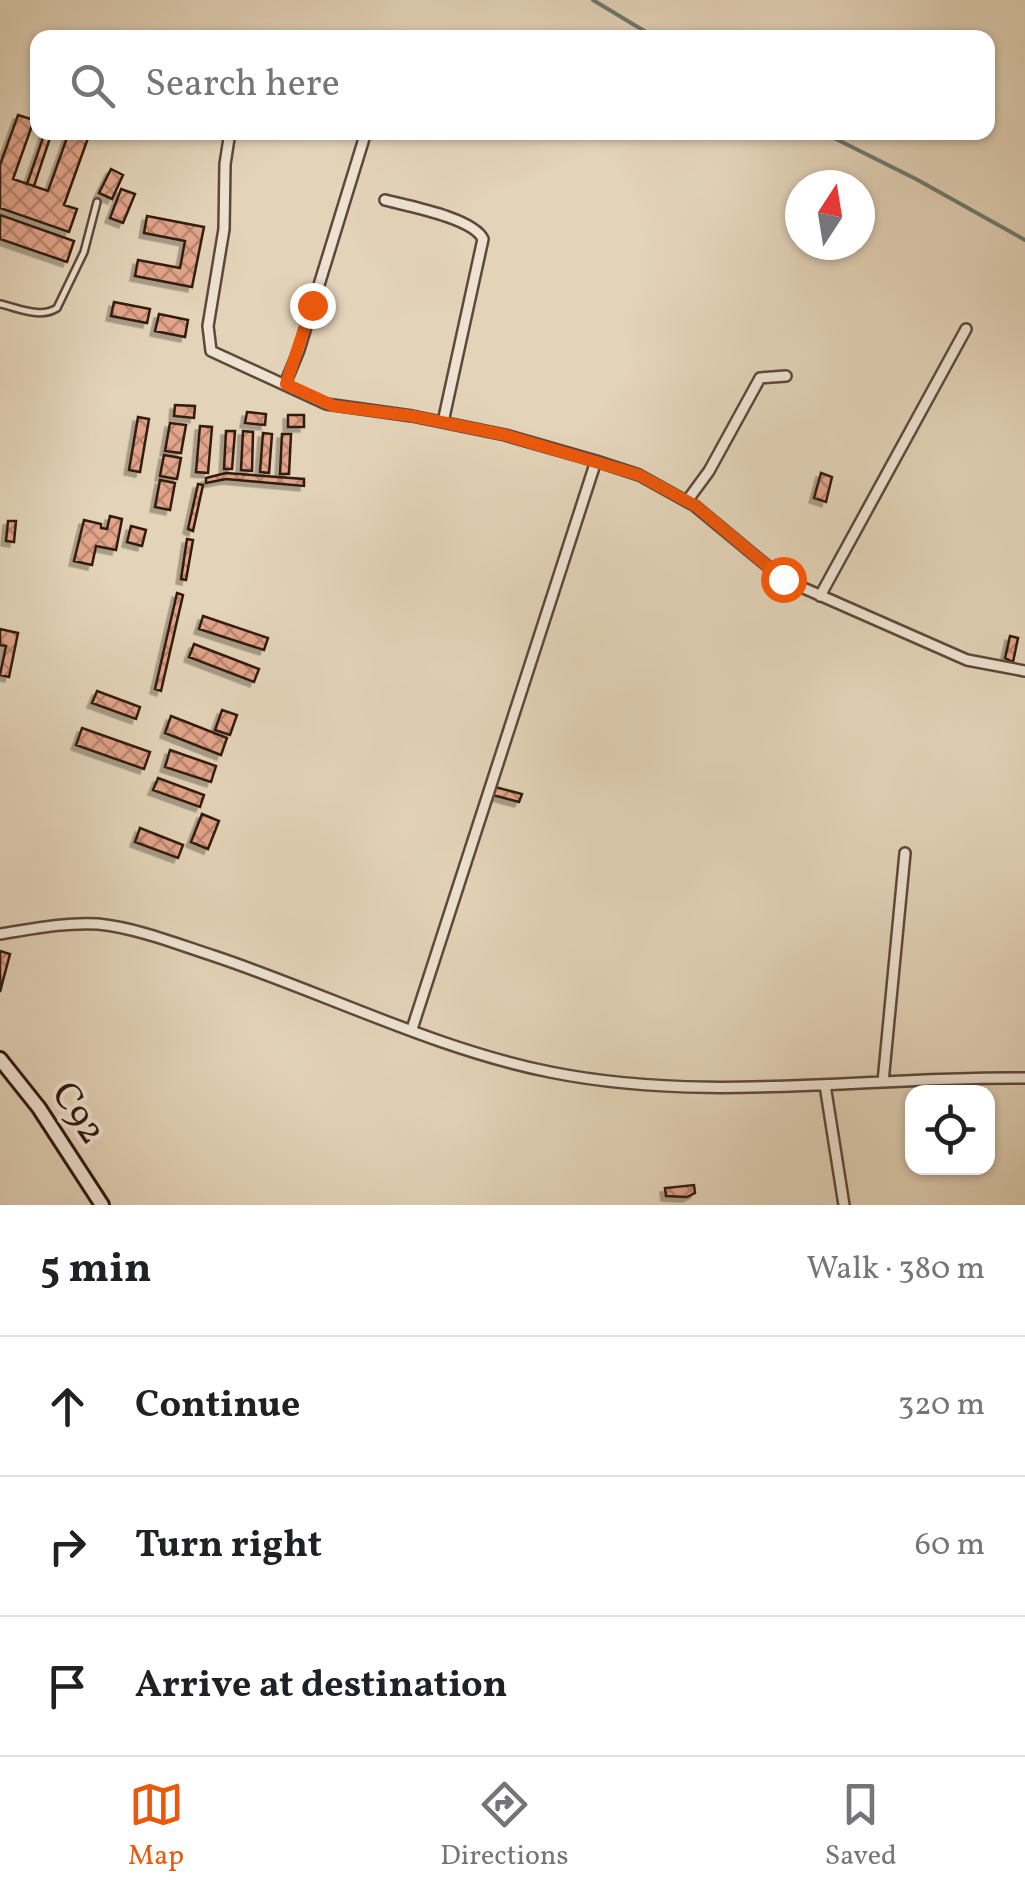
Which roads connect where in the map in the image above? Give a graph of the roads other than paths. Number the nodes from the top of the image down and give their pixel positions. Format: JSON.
{"nodes":[{"id":1,"x":229,"y":140,"type":"edge"},
{"id":2,"x":364,"y":140,"type":"edge"},
{"id":3,"x":385,"y":200,"type":"dead end"},
{"id":4,"x":97,"y":202,"type":"dead end"},
{"id":5,"x":0,"y":304,"type":"edge"},
{"id":6,"x":966,"y":329,"type":"dead end"},
{"id":7,"x":786,"y":376,"type":"dead end"},
{"id":8,"x":286,"y":384,"type":"junction"},
{"id":9,"x":443,"y":422,"type":"junction"},
{"id":10,"x":596,"y":461,"type":"junction"},
{"id":11,"x":687,"y":501,"type":"junction"},
{"id":12,"x":820,"y":596,"type":"junction"},
{"id":13,"x":1025,"y":672,"type":"edge"},
{"id":14,"x":905,"y":853,"type":"dead end"},
{"id":15,"x":0,"y":934,"type":"edge"},
{"id":16,"x":412,"y":1029,"type":"junction"},
{"id":17,"x":0,"y":1059,"type":"edge"},
{"id":18,"x":1025,"y":1078,"type":"edge"},
{"id":19,"x":884,"y":1082,"type":"junction"},
{"id":20,"x":825,"y":1086,"type":"junction"},
{"id":21,"x":102,"y":1205,"type":"edge"},
{"id":22,"x":844,"y":1205,"type":"edge"}],
"edges":[{"from":1,"to":8,"type":"street"},
{"from":2,"to":8,"type":"street"},
{"from":3,"to":9,"type":"street"},
{"from":4,"to":5,"type":"lane"},
{"from":6,"to":12,"type":"street"},
{"from":7,"to":11,"type":"street"},
{"from":8,"to":9,"type":"street"},
{"from":9,"to":10,"type":"street"},
{"from":10,"to":11,"type":"street"},
{"from":10,"to":16,"type":"street"},
{"from":11,"to":12,"type":"street"},
{"from":12,"to":13,"type":"street"},
{"from":14,"to":19,"type":"street"},
{"from":15,"to":16,"type":"street"},
{"from":16,"to":20,"type":"street"},
{"from":17,"to":21,"type":"main road","name":"C92"},
{"from":18,"to":19,"type":"street"},
{"from":19,"to":20,"type":"street"},
{"from":20,"to":22,"type":"street"}]}
